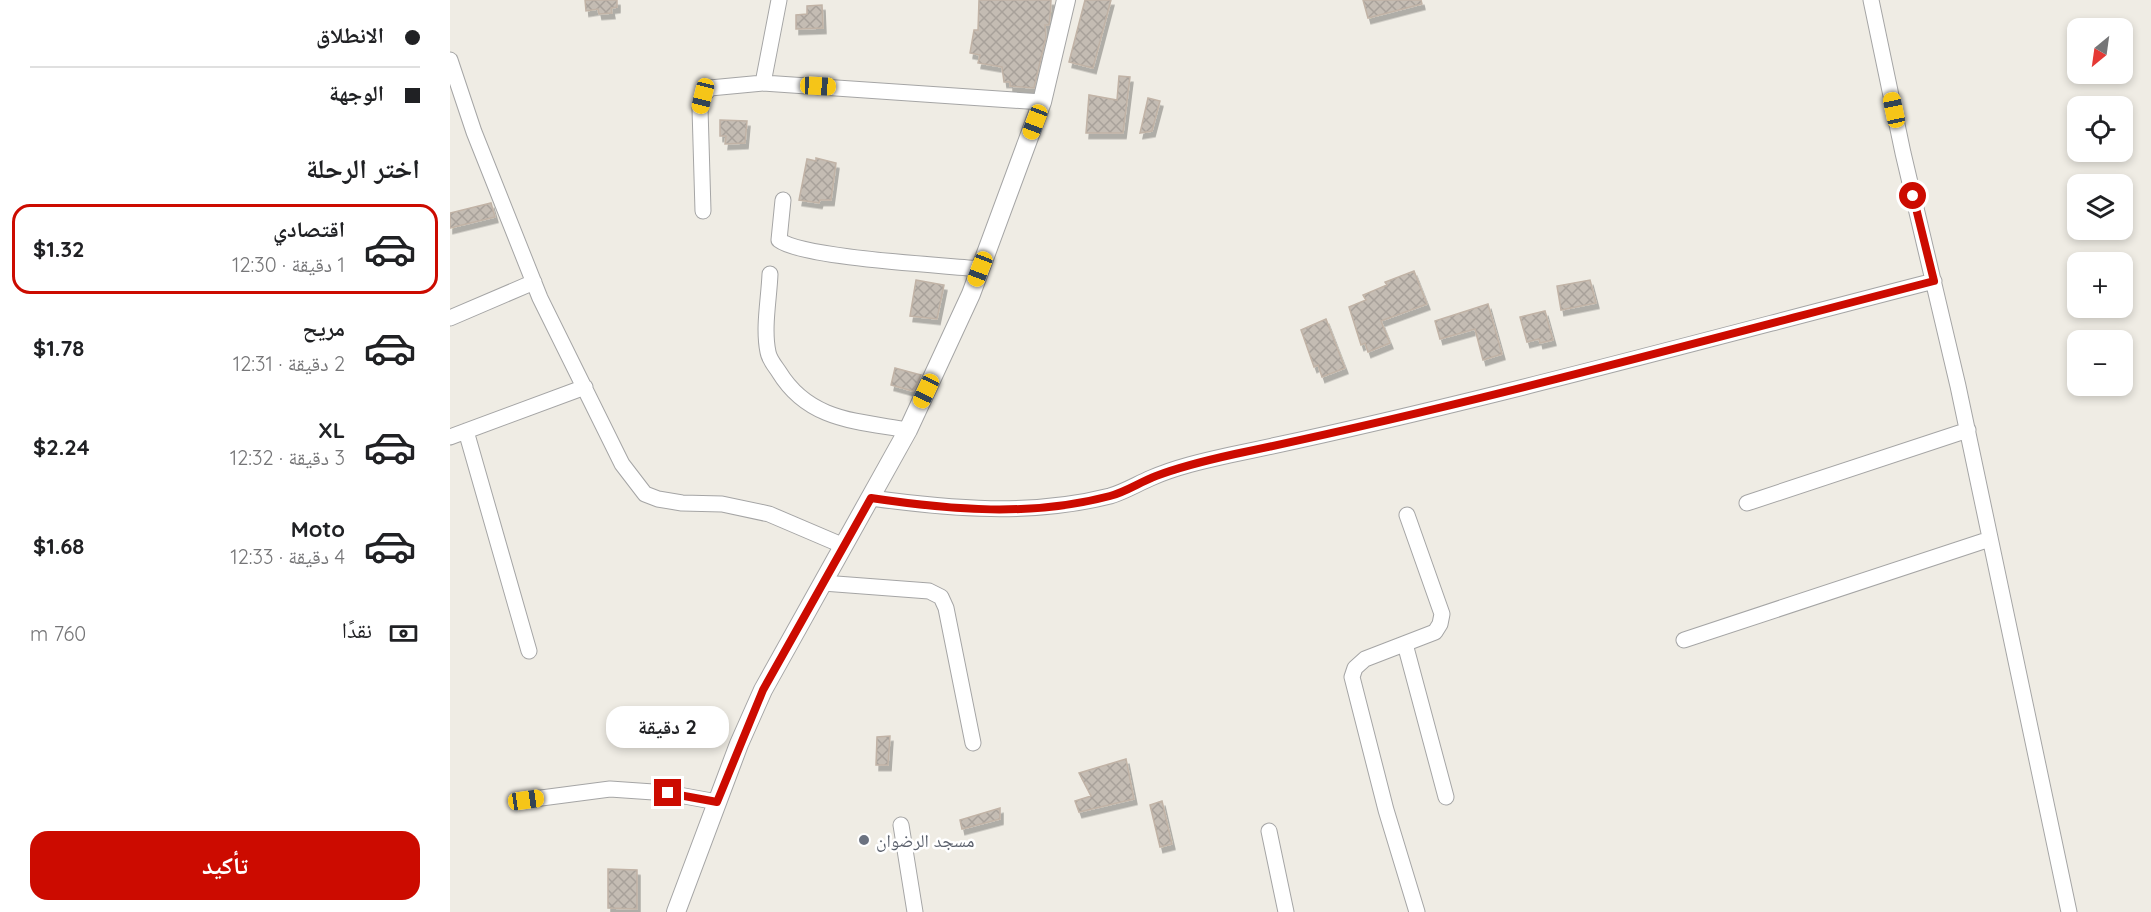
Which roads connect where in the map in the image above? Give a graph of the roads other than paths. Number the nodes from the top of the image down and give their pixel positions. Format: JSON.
{"nodes":[{"id":1,"x":779,"y":0,"type":"edge"},
{"id":2,"x":1066,"y":0,"type":"edge"},
{"id":3,"x":1871,"y":0,"type":"edge"},
{"id":4,"x":450,"y":60,"type":"edge"},
{"id":5,"x":763,"y":83,"type":"junction"},
{"id":6,"x":1042,"y":102,"type":"junction"},
{"id":7,"x":783,"y":200,"type":"dead end"},
{"id":8,"x":703,"y":212,"type":"dead end"},
{"id":9,"x":980,"y":269,"type":"junction"},
{"id":10,"x":770,"y":274,"type":"dead end"},
{"id":11,"x":1934,"y":281,"type":"junction"},
{"id":12,"x":534,"y":282,"type":"junction"},
{"id":13,"x":450,"y":318,"type":"edge"},
{"id":14,"x":585,"y":387,"type":"junction"},
{"id":15,"x":466,"y":430,"type":"junction"},
{"id":16,"x":908,"y":430,"type":"junction"},
{"id":17,"x":1968,"y":430,"type":"junction"},
{"id":18,"x":450,"y":436,"type":"edge"},
{"id":19,"x":871,"y":498,"type":"junction"},
{"id":20,"x":1747,"y":503,"type":"dead end"},
{"id":21,"x":1407,"y":515,"type":"dead end"},
{"id":22,"x":1990,"y":539,"type":"junction"},
{"id":23,"x":844,"y":546,"type":"junction"},
{"id":24,"x":823,"y":583,"type":"junction"},
{"id":25,"x":1684,"y":640,"type":"dead end"},
{"id":26,"x":1405,"y":644,"type":"junction"},
{"id":27,"x":529,"y":651,"type":"dead end"},
{"id":28,"x":973,"y":742,"type":"dead end"},
{"id":29,"x":1446,"y":797,"type":"dead end"},
{"id":30,"x":526,"y":800,"type":"dead end"},
{"id":31,"x":717,"y":802,"type":"junction"},
{"id":32,"x":901,"y":825,"type":"dead end"},
{"id":33,"x":1269,"y":831,"type":"dead end"},
{"id":34,"x":675,"y":912,"type":"edge"},
{"id":35,"x":915,"y":912,"type":"edge"},
{"id":36,"x":1286,"y":912,"type":"edge"},
{"id":37,"x":1417,"y":912,"type":"edge"},
{"id":38,"x":2069,"y":912,"type":"edge"}],
"edges":[{"from":1,"to":5,"type":"street"},
{"from":2,"to":6,"type":"street"},
{"from":3,"to":11,"type":"street"},
{"from":4,"to":12,"type":"street"},
{"from":5,"to":6,"type":"street"},
{"from":5,"to":8,"type":"street"},
{"from":6,"to":9,"type":"street"},
{"from":7,"to":9,"type":"street"},
{"from":9,"to":16,"type":"street"},
{"from":10,"to":16,"type":"street"},
{"from":11,"to":17,"type":"street"},
{"from":11,"to":19,"type":"street"},
{"from":12,"to":13,"type":"street"},
{"from":12,"to":14,"type":"street"},
{"from":14,"to":15,"type":"street"},
{"from":14,"to":23,"type":"street"},
{"from":15,"to":18,"type":"street"},
{"from":15,"to":27,"type":"street"},
{"from":16,"to":19,"type":"street"},
{"from":17,"to":20,"type":"street"},
{"from":17,"to":22,"type":"street"},
{"from":19,"to":23,"type":"street"},
{"from":21,"to":26,"type":"street"},
{"from":22,"to":25,"type":"street"},
{"from":22,"to":38,"type":"street"},
{"from":23,"to":24,"type":"street"},
{"from":24,"to":28,"type":"street"},
{"from":24,"to":31,"type":"street"},
{"from":26,"to":29,"type":"street"},
{"from":26,"to":37,"type":"street"},
{"from":30,"to":31,"type":"street"},
{"from":31,"to":34,"type":"street"},
{"from":32,"to":35,"type":"street"},
{"from":33,"to":36,"type":"street"}]}
